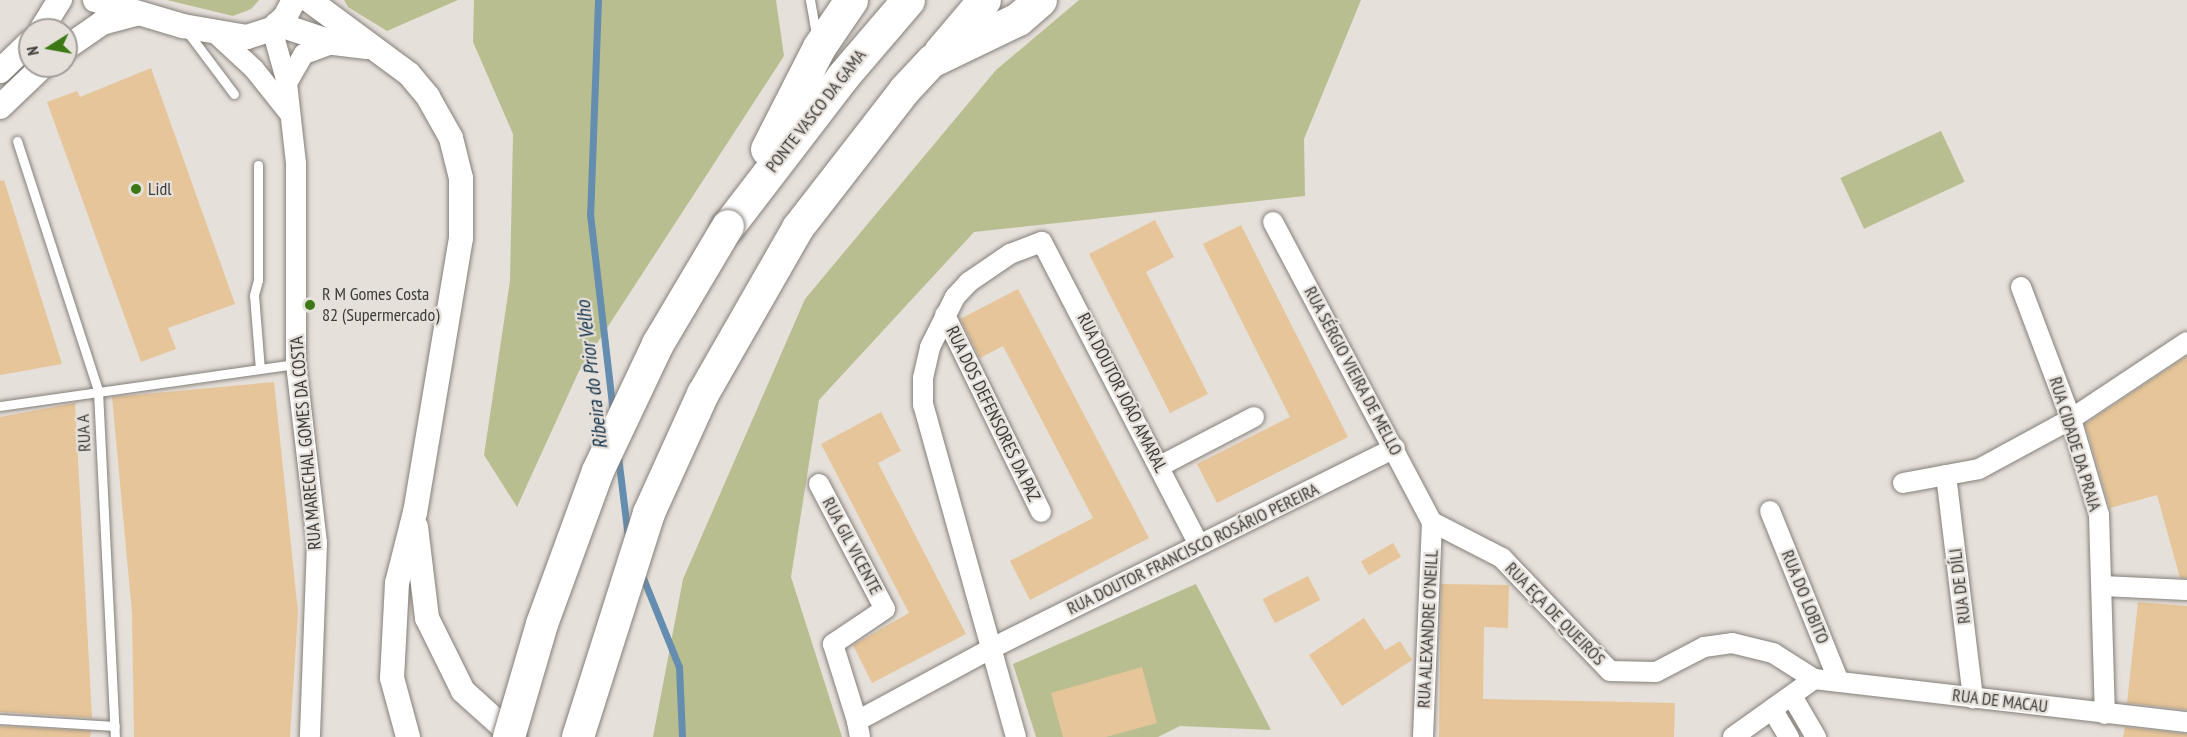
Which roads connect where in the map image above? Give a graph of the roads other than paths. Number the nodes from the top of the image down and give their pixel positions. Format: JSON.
{"nodes":[{"id":1,"x":36,"y":0,"type":"edge"},
{"id":2,"x":60,"y":0,"type":"edge"},
{"id":3,"x":95,"y":0,"type":"edge"},
{"id":4,"x":294,"y":0,"type":"edge"},
{"id":5,"x":309,"y":0,"type":"edge"},
{"id":6,"x":810,"y":0,"type":"edge"},
{"id":7,"x":851,"y":0,"type":"edge"},
{"id":8,"x":908,"y":0,"type":"edge"},
{"id":9,"x":984,"y":0,"type":"edge"},
{"id":10,"x":1040,"y":0,"type":"edge"},
{"id":11,"x":137,"y":14,"type":"junction"},
{"id":12,"x":38,"y":18,"type":"edge"},
{"id":13,"x":48,"y":18,"type":"edge"},
{"id":14,"x":183,"y":26,"type":"junction"},
{"id":15,"x":274,"y":27,"type":"junction"},
{"id":16,"x":215,"y":33,"type":"junction"},
{"id":17,"x":78,"y":40,"type":"edge"},
{"id":18,"x":334,"y":43,"type":"junction"},
{"id":19,"x":370,"y":47,"type":"junction"},
{"id":20,"x":819,"y":47,"type":"junction"},
{"id":21,"x":18,"y":54,"type":"edge"},
{"id":22,"x":933,"y":60,"type":"junction"},
{"id":23,"x":0,"y":71,"type":"edge"},
{"id":24,"x":30,"y":78,"type":"edge"},
{"id":25,"x":287,"y":83,"type":"junction"},
{"id":26,"x":234,"y":94,"type":"dead end"},
{"id":27,"x":0,"y":107,"type":"edge"},
{"id":28,"x":289,"y":113,"type":"junction"},
{"id":29,"x":17,"y":141,"type":"dead end"},
{"id":30,"x":258,"y":165,"type":"dead end"},
{"id":31,"x":1273,"y":222,"type":"dead end"},
{"id":32,"x":728,"y":226,"type":"junction"},
{"id":33,"x":2021,"y":287,"type":"dead end"},
{"id":34,"x":945,"y":315,"type":"junction"},
{"id":35,"x":2187,"y":342,"type":"edge"},
{"id":36,"x":296,"y":364,"type":"junction"},
{"id":37,"x":260,"y":369,"type":"junction"},
{"id":38,"x":98,"y":391,"type":"junction"},
{"id":39,"x":0,"y":406,"type":"edge"},
{"id":40,"x":1254,"y":417,"type":"dead end"},
{"id":41,"x":2071,"y":419,"type":"junction"},
{"id":42,"x":1395,"y":448,"type":"junction"},
{"id":43,"x":1160,"y":466,"type":"junction"},
{"id":44,"x":1946,"y":475,"type":"junction"},
{"id":45,"x":1903,"y":483,"type":"dead end"},
{"id":46,"x":819,"y":484,"type":"dead end"},
{"id":47,"x":1770,"y":511,"type":"dead end"},
{"id":48,"x":415,"y":512,"type":"junction"},
{"id":49,"x":1041,"y":512,"type":"dead end"},
{"id":50,"x":1432,"y":522,"type":"junction"},
{"id":51,"x":1199,"y":545,"type":"junction"},
{"id":52,"x":2102,"y":586,"type":"junction"},
{"id":53,"x":2187,"y":590,"type":"edge"},
{"id":54,"x":990,"y":649,"type":"junction"},
{"id":55,"x":1814,"y":679,"type":"junction"},
{"id":56,"x":1839,"y":682,"type":"junction"},
{"id":57,"x":1792,"y":696,"type":"junction"},
{"id":58,"x":1973,"y":698,"type":"junction"},
{"id":59,"x":1772,"y":709,"type":"junction"},
{"id":60,"x":2105,"y":714,"type":"junction"},
{"id":61,"x":0,"y":719,"type":"edge"},
{"id":62,"x":2187,"y":722,"type":"edge"},
{"id":63,"x":115,"y":726,"type":"junction"},
{"id":64,"x":858,"y":729,"type":"edge"},
{"id":65,"x":115,"y":737,"type":"edge"},
{"id":66,"x":310,"y":737,"type":"edge"},
{"id":67,"x":408,"y":737,"type":"edge"},
{"id":68,"x":509,"y":737,"type":"edge"},
{"id":69,"x":514,"y":737,"type":"edge"},
{"id":70,"x":578,"y":737,"type":"edge"},
{"id":71,"x":1016,"y":737,"type":"edge"},
{"id":72,"x":1423,"y":737,"type":"edge"},
{"id":73,"x":1733,"y":737,"type":"edge"},
{"id":74,"x":1788,"y":737,"type":"edge"},
{"id":75,"x":1816,"y":737,"type":"edge"}],
"edges":[{"from":1,"to":12,"type":"street"},
{"from":2,"to":13,"type":"street"},
{"from":3,"to":11,"type":"street"},
{"from":4,"to":15,"type":"street"},
{"from":5,"to":19,"type":"street"},
{"from":6,"to":20,"type":"lane"},
{"from":7,"to":20,"type":"highway"},
{"from":8,"to":32,"type":"highway","name":"PONTE VASCO DA GAMA"},
{"from":9,"to":22,"type":"highway"},
{"from":10,"to":22,"type":"highway"},
{"from":11,"to":14,"type":"street"},
{"from":11,"to":17,"type":"street"},
{"from":14,"to":16,"type":"street"},
{"from":14,"to":26,"type":"lane"},
{"from":15,"to":16,"type":"street"},
{"from":15,"to":18,"type":"street"},
{"from":15,"to":25,"type":"street","name":"RUA MARECHAL GOMES DA COSTA"},
{"from":16,"to":28,"type":"street","name":"RUA MARECHAL GOMES DA COSTA"},
{"from":18,"to":19,"type":"street"},
{"from":18,"to":25,"type":"street"},
{"from":19,"to":48,"type":"street"},
{"from":20,"to":32,"type":"highway"},
{"from":21,"to":23,"type":"street"},
{"from":22,"to":70,"type":"highway"},
{"from":24,"to":27,"type":"street"},
{"from":25,"to":28,"type":"street","name":"RUA MARECHAL GOMES DA COSTA"},
{"from":28,"to":36,"type":"street","name":"RUA MARECHAL GOMES DA COSTA"},
{"from":29,"to":38,"type":"lane","name":"RUA A"},
{"from":30,"to":37,"type":"lane"},
{"from":31,"to":42,"type":"street","name":"RUA SÉRGIO VIEIRA DE MELLO"},
{"from":32,"to":68,"type":"highway","bridge":true},
{"from":33,"to":41,"type":"street","name":"RUA CIDADE DA PRAIA"},
{"from":34,"to":43,"type":"street","name":"RUA DOUTOR JOÃO AMARAL"},
{"from":34,"to":49,"type":"street","name":"RUA DOS DEFENSORES DA PAZ"},
{"from":34,"to":54,"type":"street"},
{"from":35,"to":41,"type":"street"},
{"from":36,"to":37,"type":"lane"},
{"from":36,"to":66,"type":"street","name":"RUA MARECHAL GOMES DA COSTA"},
{"from":37,"to":38,"type":"lane"},
{"from":38,"to":39,"type":"lane"},
{"from":38,"to":63,"type":"lane","name":"RUA A"},
{"from":40,"to":43,"type":"street"},
{"from":41,"to":44,"type":"street"},
{"from":41,"to":52,"type":"street","name":"RUA CIDADE DA PRAIA"},
{"from":42,"to":50,"type":"street","name":"RUA SÉRGIO VIEIRA DE MELLO"},
{"from":42,"to":51,"type":"street","name":"RUA DOUTOR FRANCISCO ROSÁRIO PEREIRA"},
{"from":43,"to":51,"type":"street","name":"RUA DOUTOR JOÃO AMARAL"},
{"from":44,"to":45,"type":"street"},
{"from":44,"to":58,"type":"street","name":"RUA DE DÍLI"},
{"from":46,"to":64,"type":"street","name":"RUA GIL VICENTE"},
{"from":47,"to":56,"type":"street","name":"RUA DO LOBITO"},
{"from":48,"to":67,"type":"street"},
{"from":48,"to":69,"type":"street"},
{"from":50,"to":55,"type":"street","name":"RUA EÇA DE QUEIRÓS"},
{"from":50,"to":72,"type":"street","name":"RUA ALEXANDRE O'NEILL"},
{"from":51,"to":54,"type":"street","name":"RUA DOUTOR FRANCISCO ROSÁRIO PEREIRA"},
{"from":52,"to":53,"type":"street"},
{"from":52,"to":60,"type":"street","name":"RUA CIDADE DA PRAIA"},
{"from":54,"to":64,"type":"street","name":"RUA DOUTOR FRANCISCO ROSÁRIO PEREIRA"},
{"from":54,"to":71,"type":"street"},
{"from":55,"to":56,"type":"street","name":"RUA DE MACAU"},
{"from":55,"to":57,"type":"street"},
{"from":56,"to":58,"type":"street","name":"RUA DE MACAU"},
{"from":57,"to":59,"type":"street"},
{"from":57,"to":75,"type":"street"},
{"from":58,"to":60,"type":"street","name":"RUA DE MACAU"},
{"from":59,"to":73,"type":"street"},
{"from":59,"to":74,"type":"street"},
{"from":60,"to":62,"type":"street","name":"RUA DE MACAU"},
{"from":61,"to":63,"type":"lane"},
{"from":63,"to":65,"type":"lane","name":"RUA A"}]}
